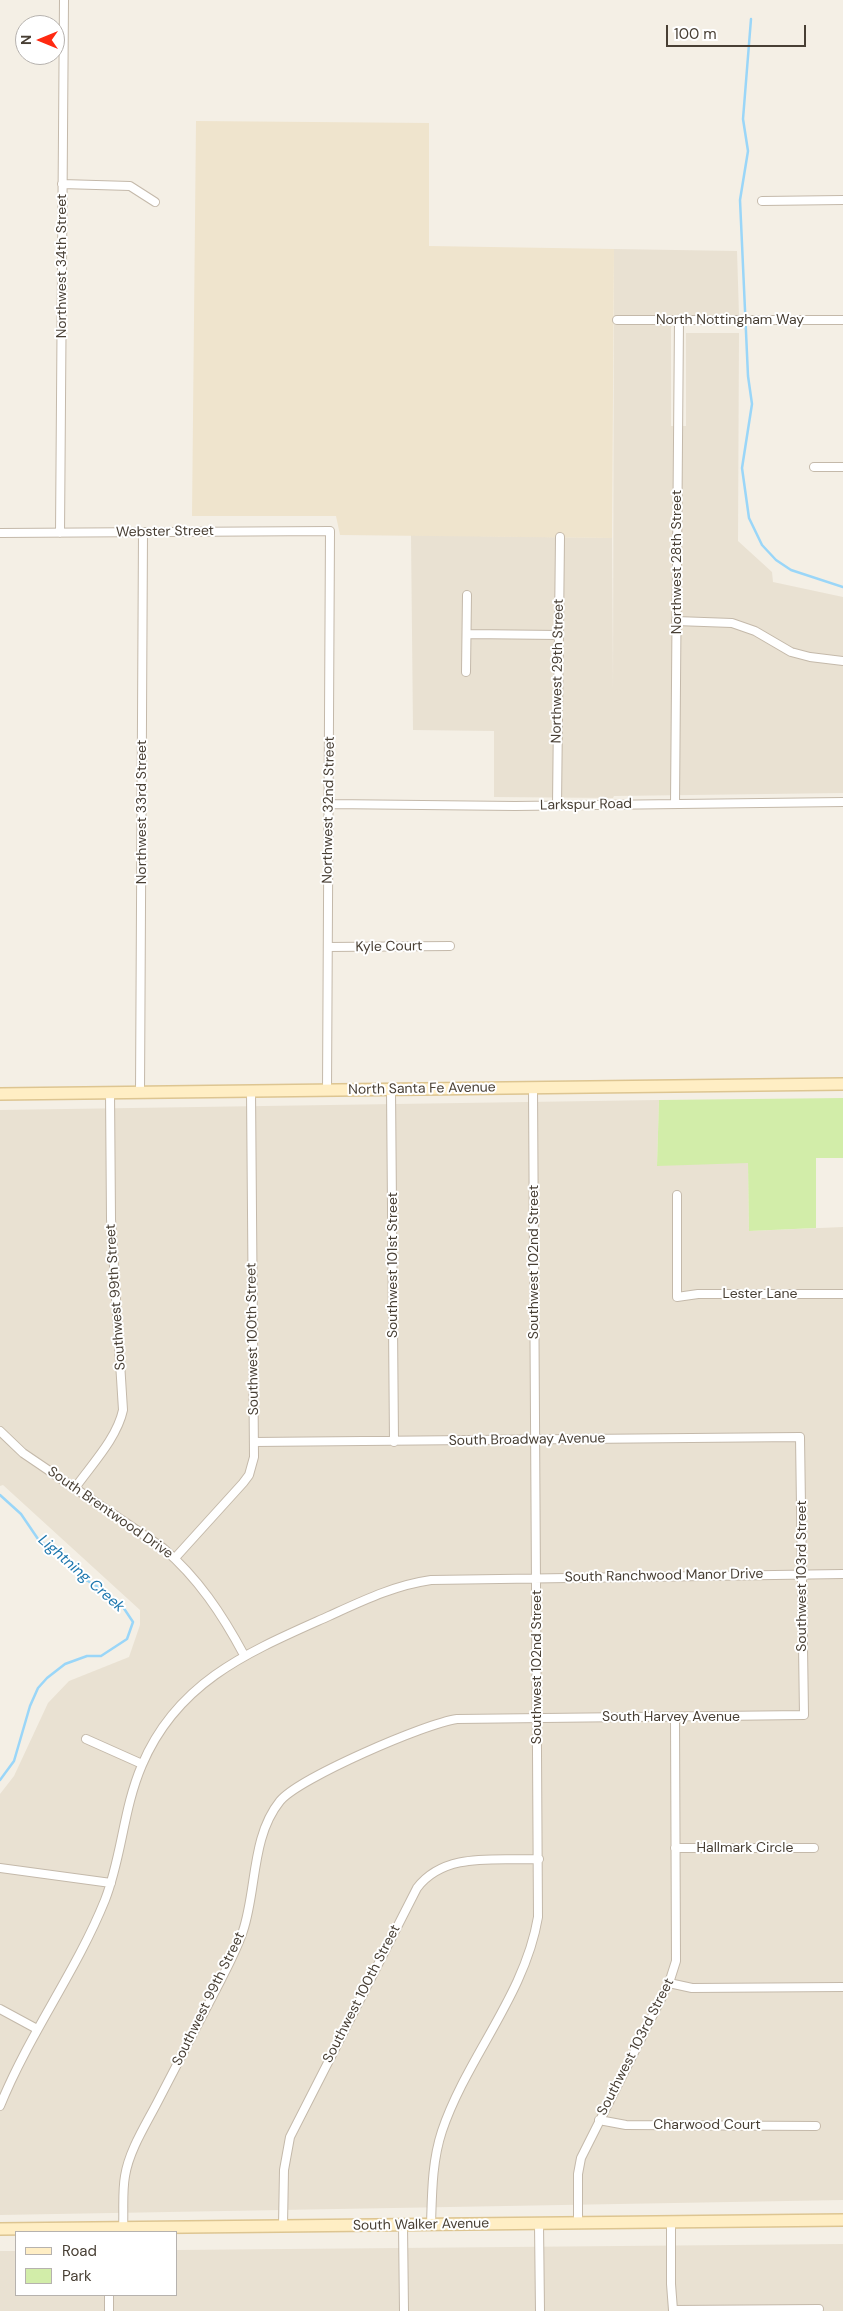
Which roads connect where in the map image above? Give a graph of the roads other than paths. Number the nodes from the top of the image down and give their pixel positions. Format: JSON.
{"nodes":[{"id":1,"x":64,"y":0,"type":"edge"},
{"id":2,"x":62,"y":184,"type":"junction"},
{"id":3,"x":843,"y":200,"type":"edge"},
{"id":4,"x":762,"y":201,"type":"dead end"},
{"id":5,"x":155,"y":202,"type":"dead end"},
{"id":6,"x":617,"y":320,"type":"dead end"},
{"id":7,"x":679,"y":320,"type":"junction"},
{"id":8,"x":843,"y":320,"type":"edge"},
{"id":9,"x":814,"y":467,"type":"dead end"},
{"id":10,"x":843,"y":467,"type":"edge"},
{"id":11,"x":330,"y":530,"type":"joint"},
{"id":12,"x":143,"y":532,"type":"junction"},
{"id":13,"x":0,"y":533,"type":"edge"},
{"id":14,"x":60,"y":533,"type":"junction"},
{"id":15,"x":560,"y":537,"type":"dead end"},
{"id":16,"x":467,"y":595,"type":"dead end"},
{"id":17,"x":676,"y":622,"type":"junction"},
{"id":18,"x":468,"y":634,"type":"junction"},
{"id":19,"x":558,"y":635,"type":"junction"},
{"id":20,"x":843,"y":660,"type":"edge"},
{"id":21,"x":466,"y":672,"type":"dead end"},
{"id":22,"x":843,"y":802,"type":"edge"},
{"id":23,"x":329,"y":804,"type":"junction"},
{"id":24,"x":675,"y":804,"type":"junction"},
{"id":25,"x":557,"y":805,"type":"junction"},
{"id":26,"x":450,"y":946,"type":"dead end"},
{"id":27,"x":328,"y":947,"type":"junction"},
{"id":28,"x":843,"y":1084,"type":"edge"},
{"id":29,"x":533,"y":1088,"type":"junction"},
{"id":30,"x":391,"y":1089,"type":"junction"},
{"id":31,"x":327,"y":1090,"type":"junction"},
{"id":32,"x":251,"y":1091,"type":"junction"},
{"id":33,"x":110,"y":1092,"type":"junction"},
{"id":34,"x":140,"y":1092,"type":"junction"},
{"id":35,"x":0,"y":1094,"type":"edge"},
{"id":36,"x":677,"y":1195,"type":"dead end"},
{"id":37,"x":843,"y":1294,"type":"edge"},
{"id":38,"x":0,"y":1431,"type":"edge"},
{"id":39,"x":800,"y":1437,"type":"joint"},
{"id":40,"x":535,"y":1440,"type":"junction"},
{"id":41,"x":254,"y":1442,"type":"junction"},
{"id":42,"x":394,"y":1442,"type":"junction"},
{"id":43,"x":75,"y":1488,"type":"junction"},
{"id":44,"x":175,"y":1558,"type":"junction"},
{"id":45,"x":802,"y":1574,"type":"junction"},
{"id":46,"x":843,"y":1574,"type":"edge"},
{"id":47,"x":536,"y":1577,"type":"junction"},
{"id":48,"x":244,"y":1655,"type":"junction"},
{"id":49,"x":804,"y":1716,"type":"joint"},
{"id":50,"x":537,"y":1717,"type":"junction"},
{"id":51,"x":675,"y":1718,"type":"junction"},
{"id":52,"x":86,"y":1738,"type":"dead end"},
{"id":53,"x":142,"y":1764,"type":"junction"},
{"id":54,"x":675,"y":1848,"type":"junction"},
{"id":55,"x":814,"y":1848,"type":"dead end"},
{"id":56,"x":539,"y":1859,"type":"junction"},
{"id":57,"x":0,"y":1868,"type":"edge"},
{"id":58,"x":111,"y":1883,"type":"junction"},
{"id":59,"x":670,"y":1983,"type":"junction"},
{"id":60,"x":843,"y":1987,"type":"edge"},
{"id":61,"x":0,"y":2009,"type":"edge"},
{"id":62,"x":38,"y":2028,"type":"junction"},
{"id":63,"x":0,"y":2106,"type":"edge"},
{"id":64,"x":599,"y":2120,"type":"junction"},
{"id":65,"x":816,"y":2126,"type":"dead end"},
{"id":66,"x":843,"y":2220,"type":"edge"},
{"id":67,"x":671,"y":2222,"type":"junction"},
{"id":68,"x":578,"y":2223,"type":"junction"},
{"id":69,"x":539,"y":2224,"type":"junction"},
{"id":70,"x":403,"y":2225,"type":"junction"},
{"id":71,"x":431,"y":2225,"type":"junction"},
{"id":72,"x":283,"y":2226,"type":"junction"},
{"id":73,"x":0,"y":2229,"type":"edge"},
{"id":74,"x":124,"y":2229,"type":"junction"},
{"id":75,"x":108,"y":2231,"type":"edge"},
{"id":76,"x":109,"y":2296,"type":"edge"},
{"id":77,"x":819,"y":2309,"type":"dead end"},
{"id":78,"x":673,"y":2310,"type":"edge"},
{"id":79,"x":109,"y":2311,"type":"edge"},
{"id":80,"x":404,"y":2311,"type":"edge"},
{"id":81,"x":540,"y":2311,"type":"edge"}],
"edges":[{"from":1,"to":2,"type":"street","name":"Northwest 34th Street"},
{"from":2,"to":5,"type":"street"},
{"from":2,"to":14,"type":"street","name":"Northwest 34th Street"},
{"from":3,"to":4,"type":"street"},
{"from":6,"to":7,"type":"street","name":"North Nottingham Way"},
{"from":7,"to":8,"type":"street","name":"North Nottingham Way"},
{"from":7,"to":17,"type":"street","name":"Northwest 28th Street"},
{"from":9,"to":10,"type":"street"},
{"from":11,"to":12,"type":"street","name":"Webster Street"},
{"from":11,"to":23,"type":"street","name":"Northwest 32nd Street"},
{"from":12,"to":14,"type":"street","name":"Webster Street"},
{"from":12,"to":34,"type":"street","name":"Northwest 33rd Street"},
{"from":13,"to":14,"type":"street","name":"Webster Street"},
{"from":15,"to":19,"type":"street","name":"Northwest 29th Street"},
{"from":16,"to":18,"type":"street"},
{"from":17,"to":20,"type":"street"},
{"from":17,"to":24,"type":"street","name":"Northwest 28th Street"},
{"from":18,"to":19,"type":"street"},
{"from":18,"to":21,"type":"street"},
{"from":19,"to":25,"type":"street","name":"Northwest 29th Street"},
{"from":22,"to":24,"type":"street","name":"Larkspur Road"},
{"from":23,"to":25,"type":"street","name":"Larkspur Road"},
{"from":23,"to":27,"type":"street","name":"Northwest 32nd Street"},
{"from":24,"to":25,"type":"street","name":"Larkspur Road"},
{"from":26,"to":27,"type":"street","name":"Kyle Court"},
{"from":27,"to":31,"type":"street","name":"Northwest 32nd Street"},
{"from":28,"to":29,"type":"main road","name":"North Santa Fe Avenue"},
{"from":29,"to":30,"type":"main road","name":"North Santa Fe Avenue"},
{"from":29,"to":40,"type":"street","name":"Southwest 102nd Street"},
{"from":30,"to":31,"type":"main road","name":"North Santa Fe Avenue"},
{"from":30,"to":42,"type":"street","name":"Southwest 101st Street"},
{"from":31,"to":32,"type":"main road","name":"North Santa Fe Avenue"},
{"from":32,"to":34,"type":"main road","name":"North Santa Fe Avenue"},
{"from":32,"to":41,"type":"street","name":"Southwest 100th Street"},
{"from":33,"to":34,"type":"main road","name":"North Santa Fe Avenue"},
{"from":33,"to":35,"type":"main road","name":"North Santa Fe Avenue"},
{"from":33,"to":43,"type":"street","name":"Southwest 99th Street"},
{"from":36,"to":37,"type":"street","name":"Lester Lane"},
{"from":38,"to":43,"type":"street","name":"South Brentwood Drive"},
{"from":39,"to":40,"type":"street","name":"South Broadway Avenue"},
{"from":39,"to":45,"type":"street","name":"Southwest 103rd Street"},
{"from":40,"to":42,"type":"street","name":"South Broadway Avenue"},
{"from":40,"to":47,"type":"street","name":"Southwest 102nd Street"},
{"from":41,"to":42,"type":"street","name":"South Broadway Avenue"},
{"from":41,"to":44,"type":"street","name":"Southwest 100th Street"},
{"from":43,"to":44,"type":"street","name":"South Brentwood Drive"},
{"from":44,"to":48,"type":"street","name":"South Brentwood Drive"},
{"from":45,"to":46,"type":"street","name":"South Ranchwood Manor Drive"},
{"from":45,"to":47,"type":"street","name":"South Ranchwood Manor Drive"},
{"from":45,"to":49,"type":"street","name":"Southwest 103rd Street"},
{"from":47,"to":48,"type":"street","name":"South Ranchwood Manor Drive"},
{"from":47,"to":50,"type":"street","name":"Southwest 102nd Street"},
{"from":48,"to":53,"type":"street","name":"South Ranchwood Manor Drive"},
{"from":49,"to":51,"type":"street","name":"South Harvey Avenue"},
{"from":50,"to":51,"type":"street","name":"South Harvey Avenue"},
{"from":50,"to":56,"type":"street","name":"Southwest 102nd Street"},
{"from":50,"to":74,"type":"street","name":"Southwest 99th Street"},
{"from":51,"to":54,"type":"street","name":"Southwest 103rd Street"},
{"from":52,"to":53,"type":"street"},
{"from":53,"to":58,"type":"street","name":"South Ranchwood Manor Drive"},
{"from":54,"to":55,"type":"street","name":"Hallmark Circle"},
{"from":54,"to":59,"type":"street","name":"Southwest 103rd Street"},
{"from":56,"to":71,"type":"street","name":"Southwest 102nd Street"},
{"from":56,"to":72,"type":"street","name":"Southwest 100th Street"},
{"from":57,"to":58,"type":"street"},
{"from":58,"to":62,"type":"street","name":"South Ranchwood Manor Drive"},
{"from":59,"to":60,"type":"street"},
{"from":59,"to":64,"type":"street","name":"Southwest 103rd Street"},
{"from":61,"to":62,"type":"street"},
{"from":62,"to":63,"type":"street","name":"South Ranchwood Manor Drive"},
{"from":64,"to":65,"type":"street","name":"Charwood Court"},
{"from":64,"to":68,"type":"street","name":"Southwest 103rd Street"},
{"from":66,"to":67,"type":"main road","name":"South Walker Avenue"},
{"from":67,"to":68,"type":"main road","name":"South Walker Avenue"},
{"from":67,"to":78,"type":"street"},
{"from":68,"to":69,"type":"main road","name":"South Walker Avenue"},
{"from":69,"to":71,"type":"main road","name":"South Walker Avenue"},
{"from":69,"to":81,"type":"street"},
{"from":70,"to":71,"type":"main road","name":"South Walker Avenue"},
{"from":70,"to":72,"type":"main road","name":"South Walker Avenue"},
{"from":70,"to":80,"type":"street"},
{"from":72,"to":74,"type":"main road","name":"South Walker Avenue"},
{"from":73,"to":75,"type":"main road","name":"South Walker Avenue"},
{"from":74,"to":75,"type":"main road","name":"South Walker Avenue"},
{"from":76,"to":79,"type":"street"},
{"from":77,"to":78,"type":"street"}]}
